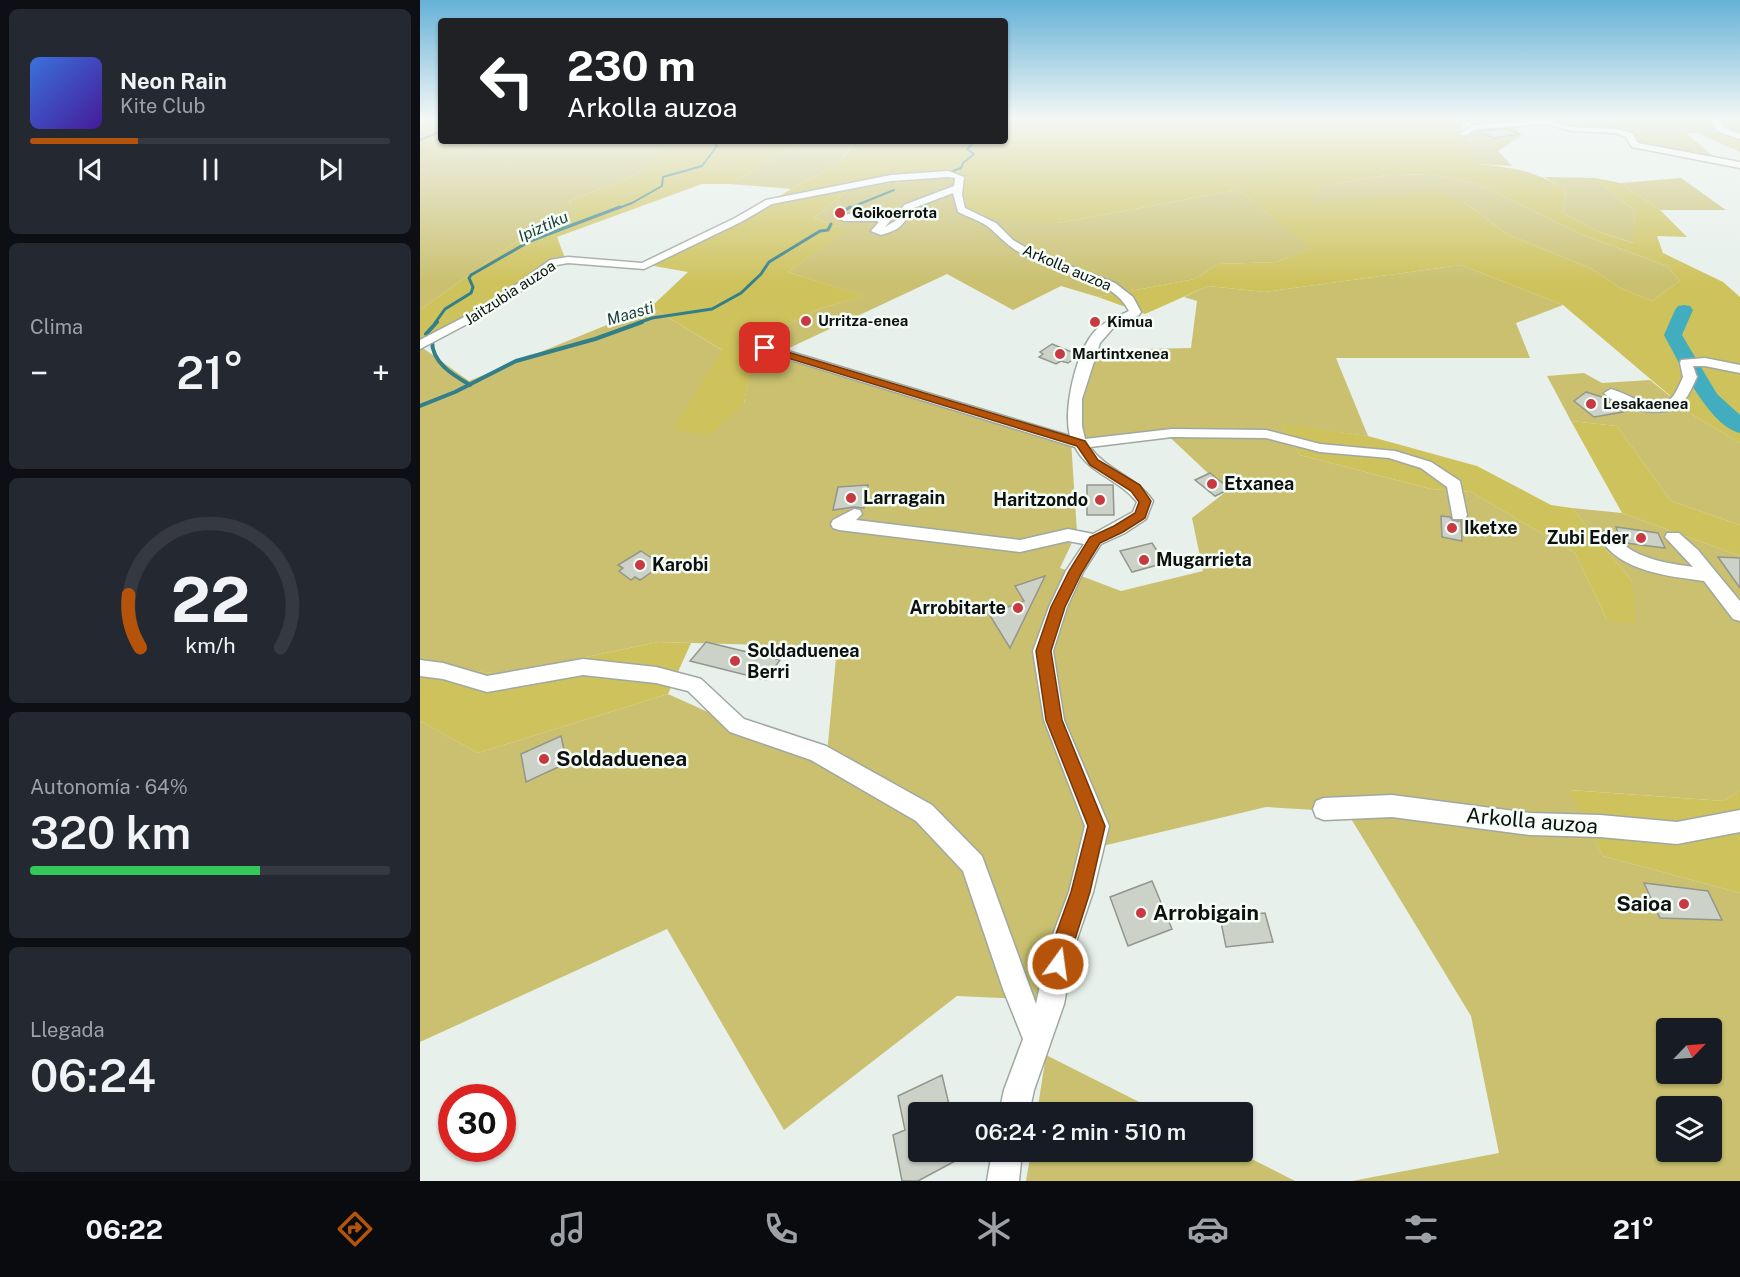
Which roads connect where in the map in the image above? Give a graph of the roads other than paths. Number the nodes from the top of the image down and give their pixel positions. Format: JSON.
{"nodes":[{"id":1,"x":957,"y":188,"type":"junction"},
{"id":2,"x":769,"y":202,"type":"joint"},
{"id":3,"x":843,"y":218,"type":"dead end"},
{"id":4,"x":780,"y":332,"type":"dead end"},
{"id":5,"x":420,"y":345,"type":"edge"},
{"id":6,"x":1740,"y":369,"type":"edge"},
{"id":7,"x":1611,"y":393,"type":"dead end"},
{"id":8,"x":1081,"y":444,"type":"junction"},
{"id":9,"x":854,"y":514,"type":"dead end"},
{"id":10,"x":1459,"y":515,"type":"dead end"},
{"id":11,"x":1607,"y":537,"type":"dead end"},
{"id":12,"x":1672,"y":537,"type":"dead end"},
{"id":13,"x":1095,"y":540,"type":"junction"},
{"id":14,"x":1710,"y":576,"type":"junction"},
{"id":15,"x":1740,"y":614,"type":"edge"},
{"id":16,"x":420,"y":668,"type":"edge"},
{"id":17,"x":1324,"y":810,"type":"dead end"},
{"id":18,"x":1740,"y":821,"type":"edge"},
{"id":19,"x":1038,"y":1040,"type":"junction"},
{"id":20,"x":1016,"y":1102,"type":"edge"},
{"id":21,"x":1006,"y":1162,"type":"edge"},
{"id":22,"x":1003,"y":1181,"type":"edge"}],
"edges":[{"from":1,"to":2,"type":"street","name":"Arkolla auzoa"},
{"from":1,"to":3,"type":"street"},
{"from":1,"to":8,"type":"street","name":"Arkolla auzoa"},
{"from":2,"to":5,"type":"street","name":"Jaitzubia auzoa"},
{"from":4,"to":8,"type":"street"},
{"from":6,"to":7,"type":"street"},
{"from":8,"to":10,"type":"street"},
{"from":8,"to":13,"type":"street","name":"Arkolla auzoa"},
{"from":9,"to":13,"type":"street"},
{"from":11,"to":14,"type":"street"},
{"from":12,"to":14,"type":"street"},
{"from":13,"to":19,"type":"street"},
{"from":14,"to":15,"type":"street"},
{"from":16,"to":19,"type":"street"},
{"from":17,"to":18,"type":"street","name":"Arkolla auzoa"},
{"from":19,"to":20,"type":"street"},
{"from":21,"to":22,"type":"street"}]}
